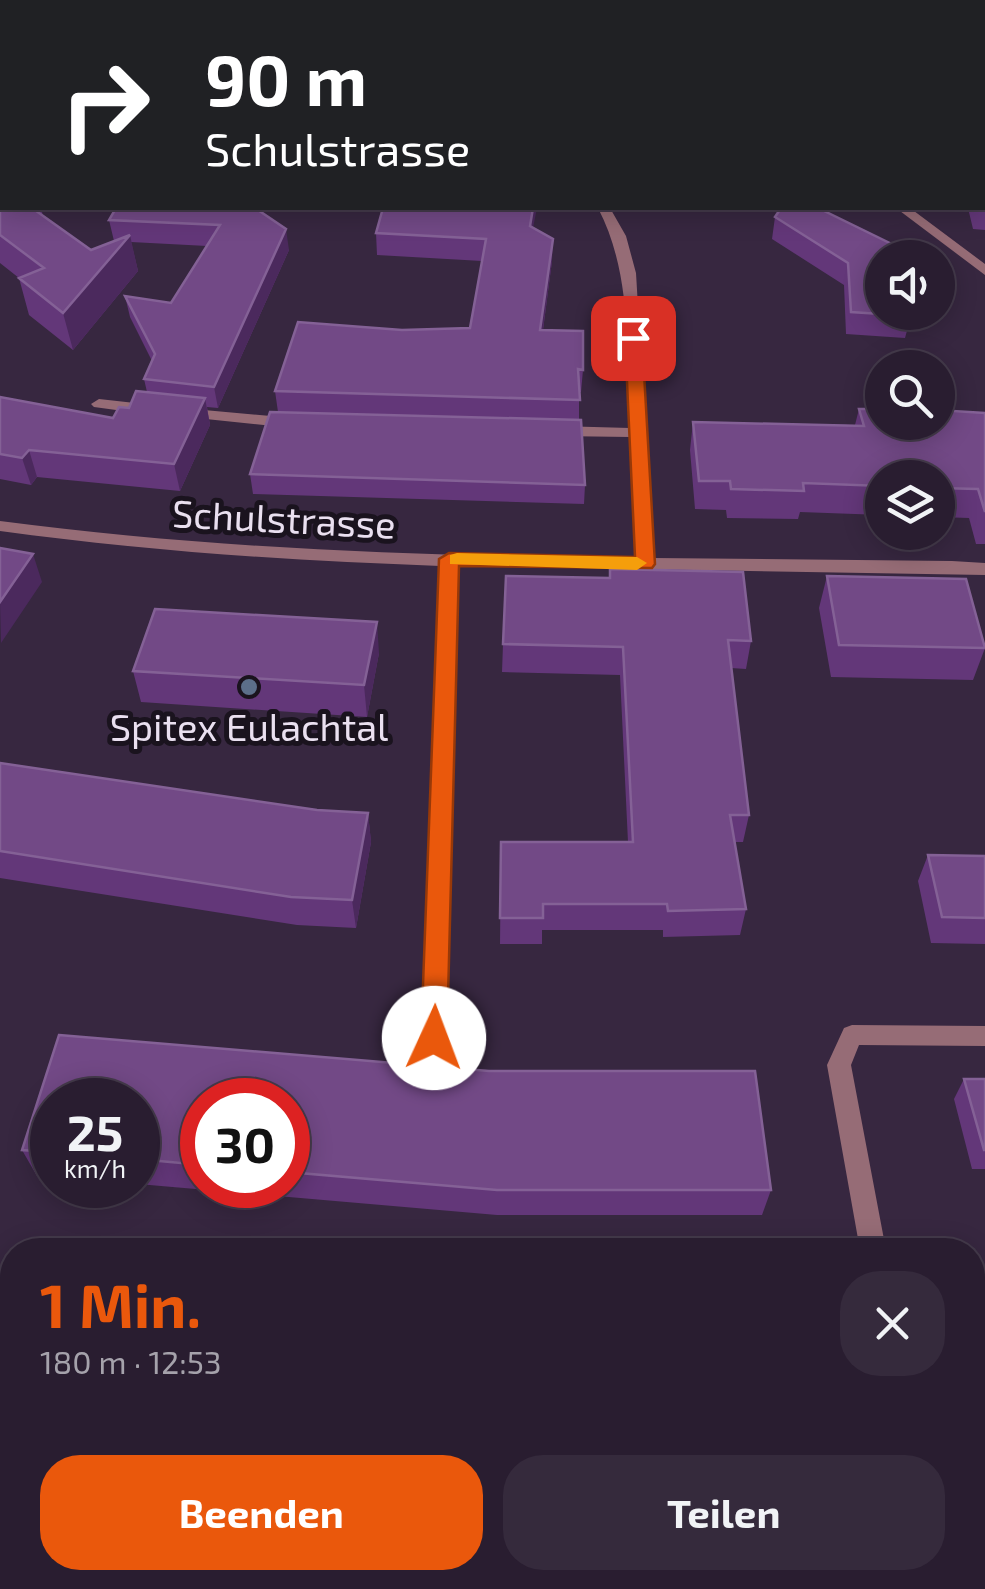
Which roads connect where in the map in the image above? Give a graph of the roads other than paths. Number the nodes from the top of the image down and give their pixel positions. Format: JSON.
{"nodes":[{"id":1,"x":605,"y":210,"type":"edge"},
{"id":2,"x":905,"y":210,"type":"edge"},
{"id":3,"x":985,"y":271,"type":"edge"},
{"id":4,"x":99,"y":404,"type":"dead end"},
{"id":5,"x":303,"y":423,"type":"edge"},
{"id":6,"x":540,"y":430,"type":"edge"},
{"id":7,"x":640,"y":434,"type":"junction"},
{"id":8,"x":0,"y":526,"type":"edge"},
{"id":9,"x":449,"y":559,"type":"junction"},
{"id":10,"x":645,"y":564,"type":"junction"},
{"id":11,"x":985,"y":568,"type":"edge"},
{"id":12,"x":985,"y":1036,"type":"edge"},
{"id":13,"x":434,"y":1038,"type":"dead end"},
{"id":14,"x":871,"y":1238,"type":"edge"}],
"edges":[{"from":1,"to":7,"type":"street"},
{"from":2,"to":3,"type":"street"},
{"from":4,"to":5,"type":"street"},
{"from":6,"to":7,"type":"street"},
{"from":7,"to":10,"type":"street"},
{"from":8,"to":9,"type":"street","name":"Schulstrasse"},
{"from":9,"to":10,"type":"street","name":"Schulstrasse"},
{"from":9,"to":13,"type":"street"},
{"from":10,"to":11,"type":"street","name":"Schulstrasse"},
{"from":12,"to":14,"type":"street"}]}
